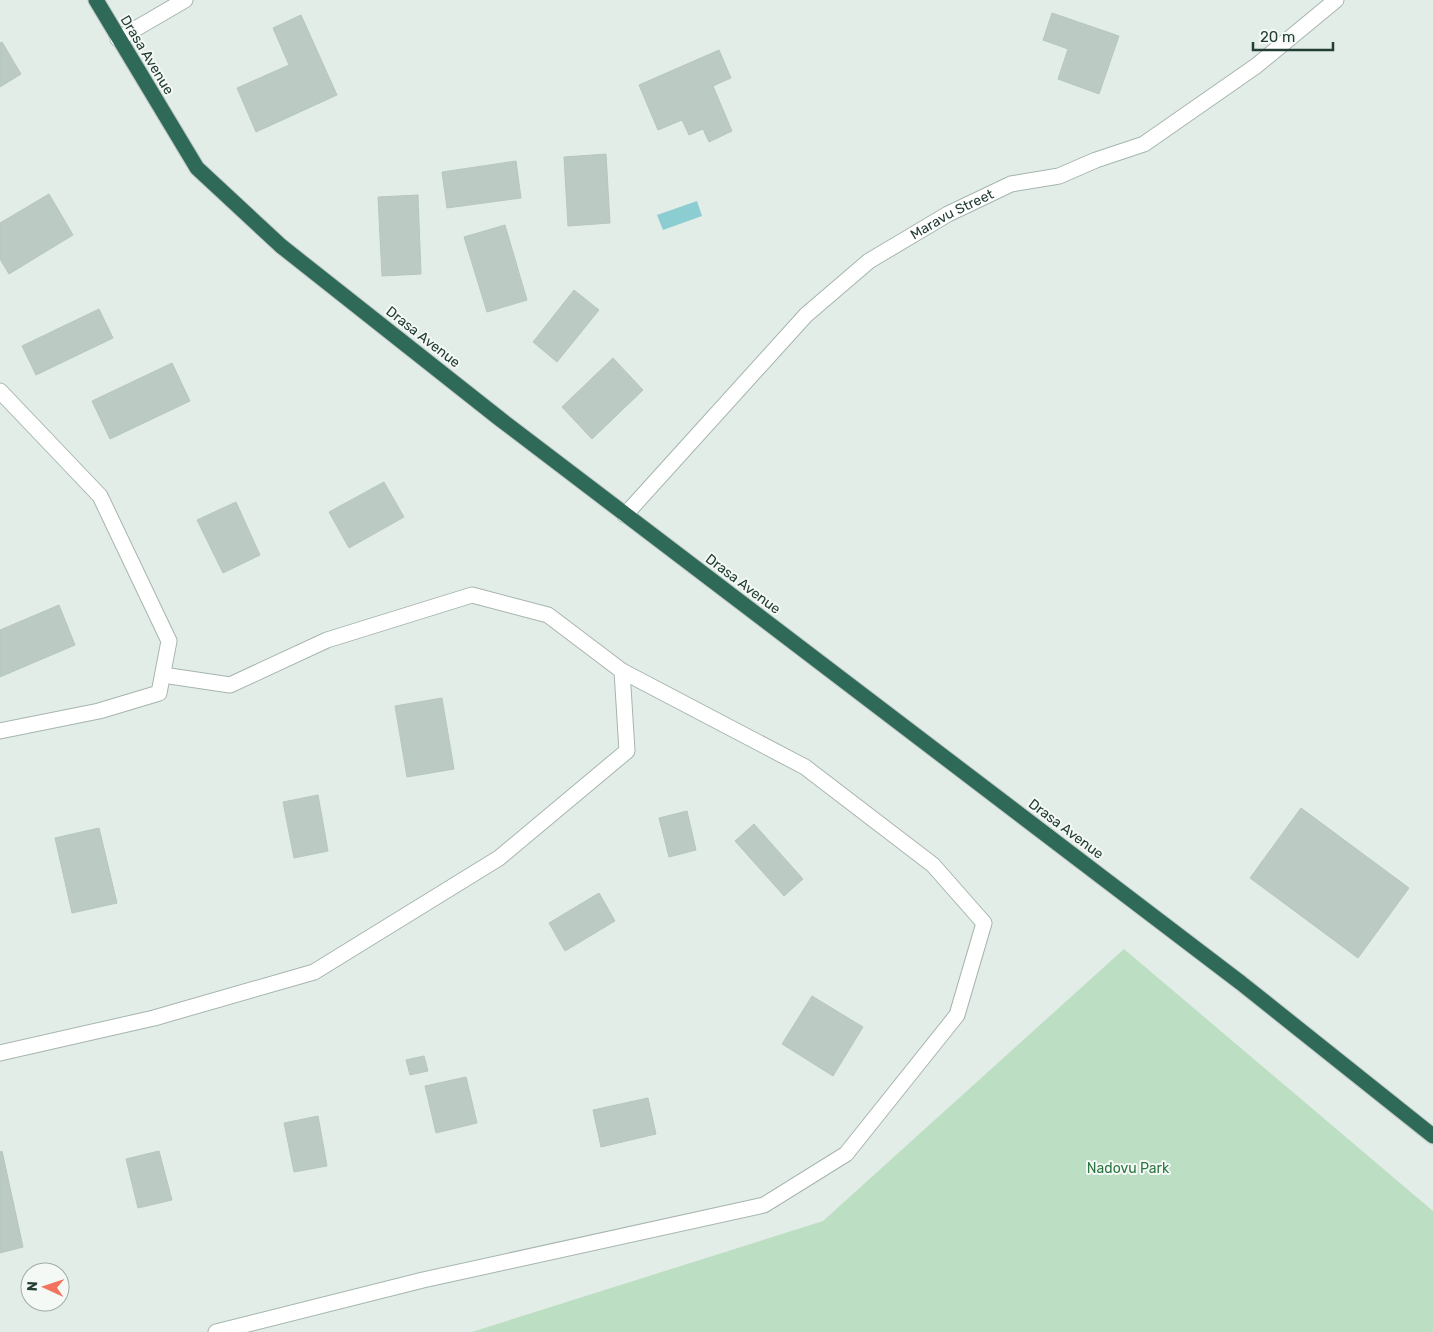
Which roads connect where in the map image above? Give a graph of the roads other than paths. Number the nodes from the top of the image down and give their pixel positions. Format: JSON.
{"nodes":[{"id":1,"x":96,"y":0,"type":"edge"},
{"id":2,"x":185,"y":0,"type":"edge"},
{"id":3,"x":1336,"y":0,"type":"edge"},
{"id":4,"x":118,"y":39,"type":"junction"},
{"id":5,"x":0,"y":391,"type":"edge"},
{"id":6,"x":625,"y":515,"type":"junction"},
{"id":7,"x":622,"y":671,"type":"junction"},
{"id":8,"x":163,"y":675,"type":"junction"},
{"id":9,"x":0,"y":731,"type":"edge"},
{"id":10,"x":0,"y":1053,"type":"edge"},
{"id":11,"x":1433,"y":1136,"type":"edge"},
{"id":12,"x":216,"y":1332,"type":"edge"}],
"edges":[{"from":1,"to":4,"type":"highway","name":"Drasa Avenue"},
{"from":2,"to":4,"type":"street"},
{"from":3,"to":6,"type":"street","name":"Maravu Street"},
{"from":4,"to":6,"type":"highway","name":"Drasa Avenue"},
{"from":5,"to":8,"type":"street"},
{"from":6,"to":11,"type":"highway","name":"Drasa Avenue"},
{"from":7,"to":8,"type":"street"},
{"from":7,"to":10,"type":"street"},
{"from":7,"to":12,"type":"street"},
{"from":8,"to":9,"type":"street"}]}
